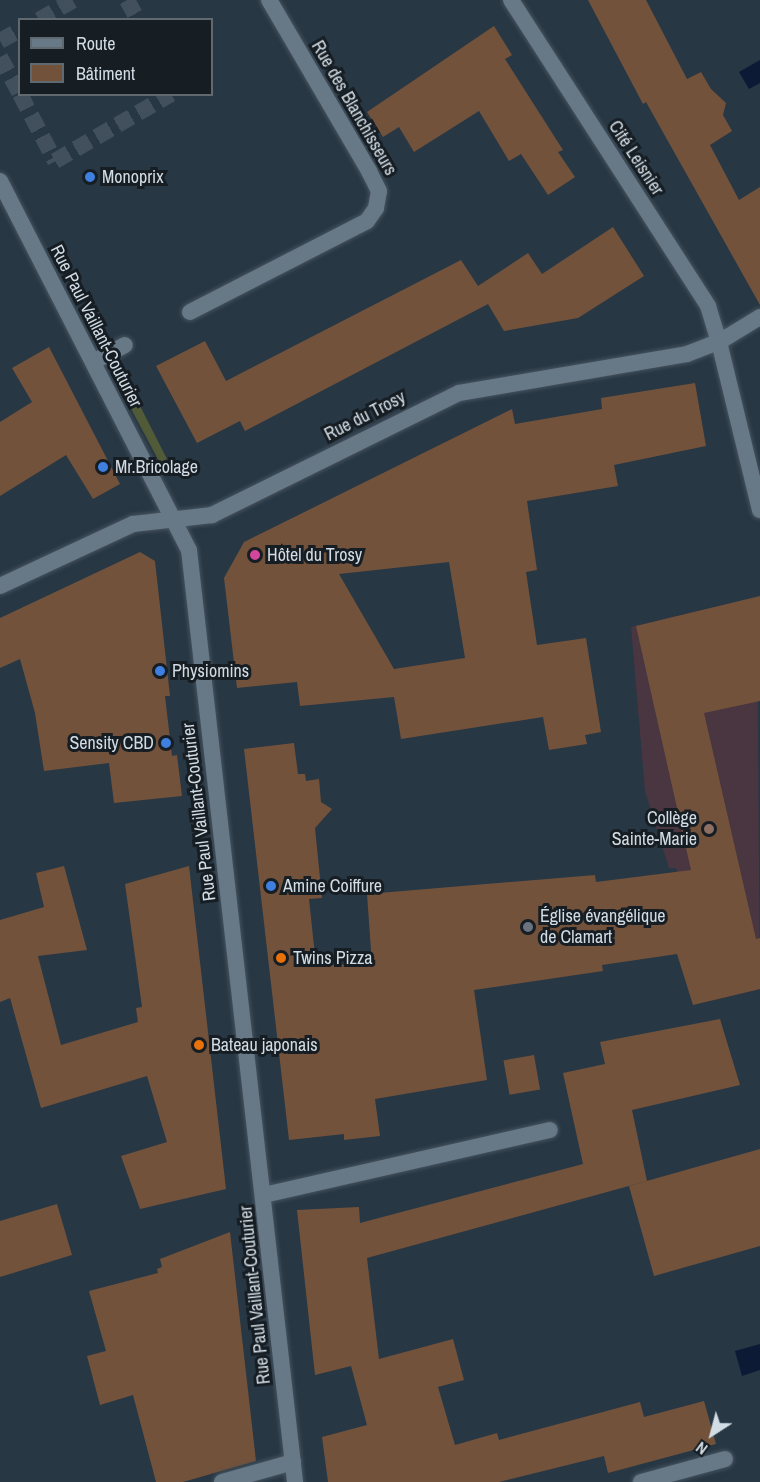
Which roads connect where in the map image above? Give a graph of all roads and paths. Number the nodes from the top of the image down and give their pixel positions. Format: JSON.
{"nodes":[{"id":1,"x":269,"y":0,"type":"edge"},
{"id":2,"x":511,"y":0,"type":"edge"},
{"id":3,"x":0,"y":181,"type":"edge"},
{"id":4,"x":190,"y":312,"type":"dead end"},
{"id":5,"x":760,"y":317,"type":"edge"},
{"id":6,"x":719,"y":342,"type":"junction"},
{"id":7,"x":125,"y":345,"type":"dead end"},
{"id":8,"x":93,"y":362,"type":"junction"},
{"id":9,"x":760,"y":510,"type":"edge"},
{"id":10,"x":174,"y":520,"type":"junction"},
{"id":11,"x":0,"y":586,"type":"edge"},
{"id":12,"x":550,"y":1130,"type":"dead end"},
{"id":13,"x":264,"y":1195,"type":"junction"},
{"id":14,"x":725,"y":1459,"type":"dead end"},
{"id":15,"x":293,"y":1462,"type":"junction"},
{"id":16,"x":222,"y":1482,"type":"edge"},
{"id":17,"x":295,"y":1482,"type":"edge"},
{"id":18,"x":641,"y":1482,"type":"edge"}],
"edges":[{"from":1,"to":4,"type":"street","name":"Rue des Blanchisseurs"},
{"from":2,"to":6,"type":"street","name":"Cité Leisnier"},
{"from":3,"to":8,"type":"street","name":"Rue Paul Vaillant-Couturier"},
{"from":5,"to":6,"type":"street","name":"Rue du Trosy"},
{"from":6,"to":9,"type":"street","name":"Cité Leisnier"},
{"from":6,"to":10,"type":"street","name":"Rue du Trosy"},
{"from":7,"to":8,"type":"street"},
{"from":8,"to":10,"type":"street","name":"Rue Paul Vaillant-Couturier"},
{"from":10,"to":11,"type":"street","name":"Rue du Trosy"},
{"from":10,"to":13,"type":"street","name":"Rue Paul Vaillant-Couturier"},
{"from":12,"to":13,"type":"street"},
{"from":13,"to":15,"type":"street","name":"Rue Paul Vaillant-Couturier"},
{"from":14,"to":18,"type":"street"},
{"from":15,"to":16,"type":"street"},
{"from":15,"to":17,"type":"street","name":"Rue Paul Vaillant-Couturier"}]}
